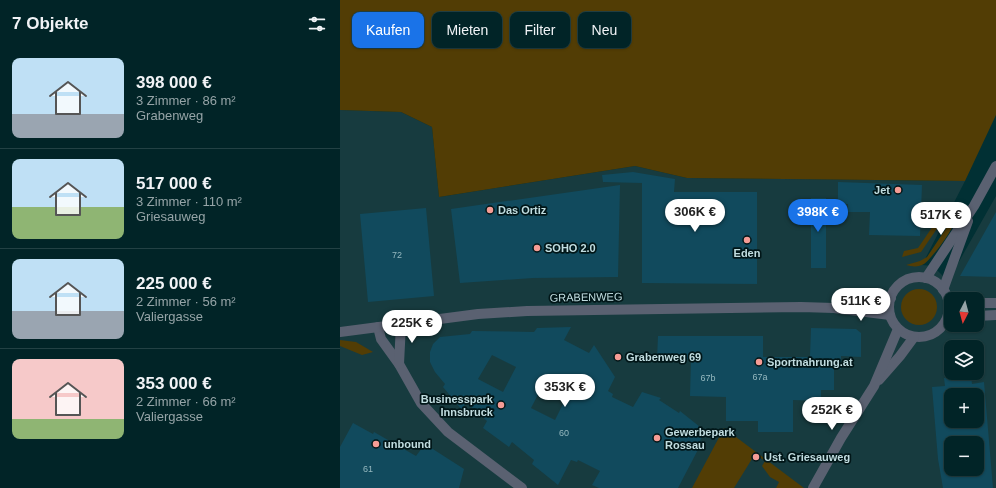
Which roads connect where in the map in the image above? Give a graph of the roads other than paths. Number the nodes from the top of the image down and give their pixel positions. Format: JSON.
{"nodes":[{"id":1,"x":996,"y":166,"type":"edge"},
{"id":2,"x":974,"y":206,"type":"junction"},
{"id":3,"x":926,"y":278,"type":"junction"},
{"id":4,"x":943,"y":290,"type":"joint"},
{"id":5,"x":890,"y":298,"type":"junction"},
{"id":6,"x":984,"y":303,"type":"edge"},
{"id":7,"x":996,"y":303,"type":"edge"},
{"id":8,"x":834,"y":308,"type":"junction"},
{"id":9,"x":890,"y":315,"type":"junction"},
{"id":10,"x":996,"y":315,"type":"edge"},
{"id":11,"x":984,"y":316,"type":"edge"},
{"id":12,"x":401,"y":324,"type":"junction"},
{"id":13,"x":944,"y":325,"type":"edge"},
{"id":14,"x":378,"y":327,"type":"junction"},
{"id":15,"x":898,"y":329,"type":"junction"},
{"id":16,"x":340,"y":332,"type":"edge"},
{"id":17,"x":914,"y":337,"type":"junction"},
{"id":18,"x":399,"y":364,"type":"junction"},
{"id":19,"x":874,"y":386,"type":"junction"},
{"id":20,"x":522,"y":488,"type":"edge"},
{"id":21,"x":813,"y":488,"type":"edge"}],
"edges":[{"from":1,"to":2,"type":"street"},
{"from":2,"to":3,"type":"street"},
{"from":2,"to":4,"type":"street"},
{"from":3,"to":4,"type":"street"},
{"from":3,"to":5,"type":"street"},
{"from":5,"to":8,"type":"street","name":"GRABENWEG"},
{"from":5,"to":9,"type":"street"},
{"from":6,"to":7,"type":"street"},
{"from":8,"to":9,"type":"street","name":"GRABENWEG"},
{"from":8,"to":12,"type":"street","name":"GRABENWEG"},
{"from":9,"to":15,"type":"street"},
{"from":10,"to":11,"type":"street"},
{"from":12,"to":14,"type":"street","name":"GRABENWEG"},
{"from":12,"to":18,"type":"street"},
{"from":13,"to":17,"type":"street"},
{"from":14,"to":16,"type":"street","name":"GRABENWEG"},
{"from":14,"to":18,"type":"street"},
{"from":15,"to":17,"type":"street"},
{"from":15,"to":19,"type":"street"},
{"from":17,"to":19,"type":"street"},
{"from":18,"to":20,"type":"street"},
{"from":19,"to":21,"type":"street"}]}
